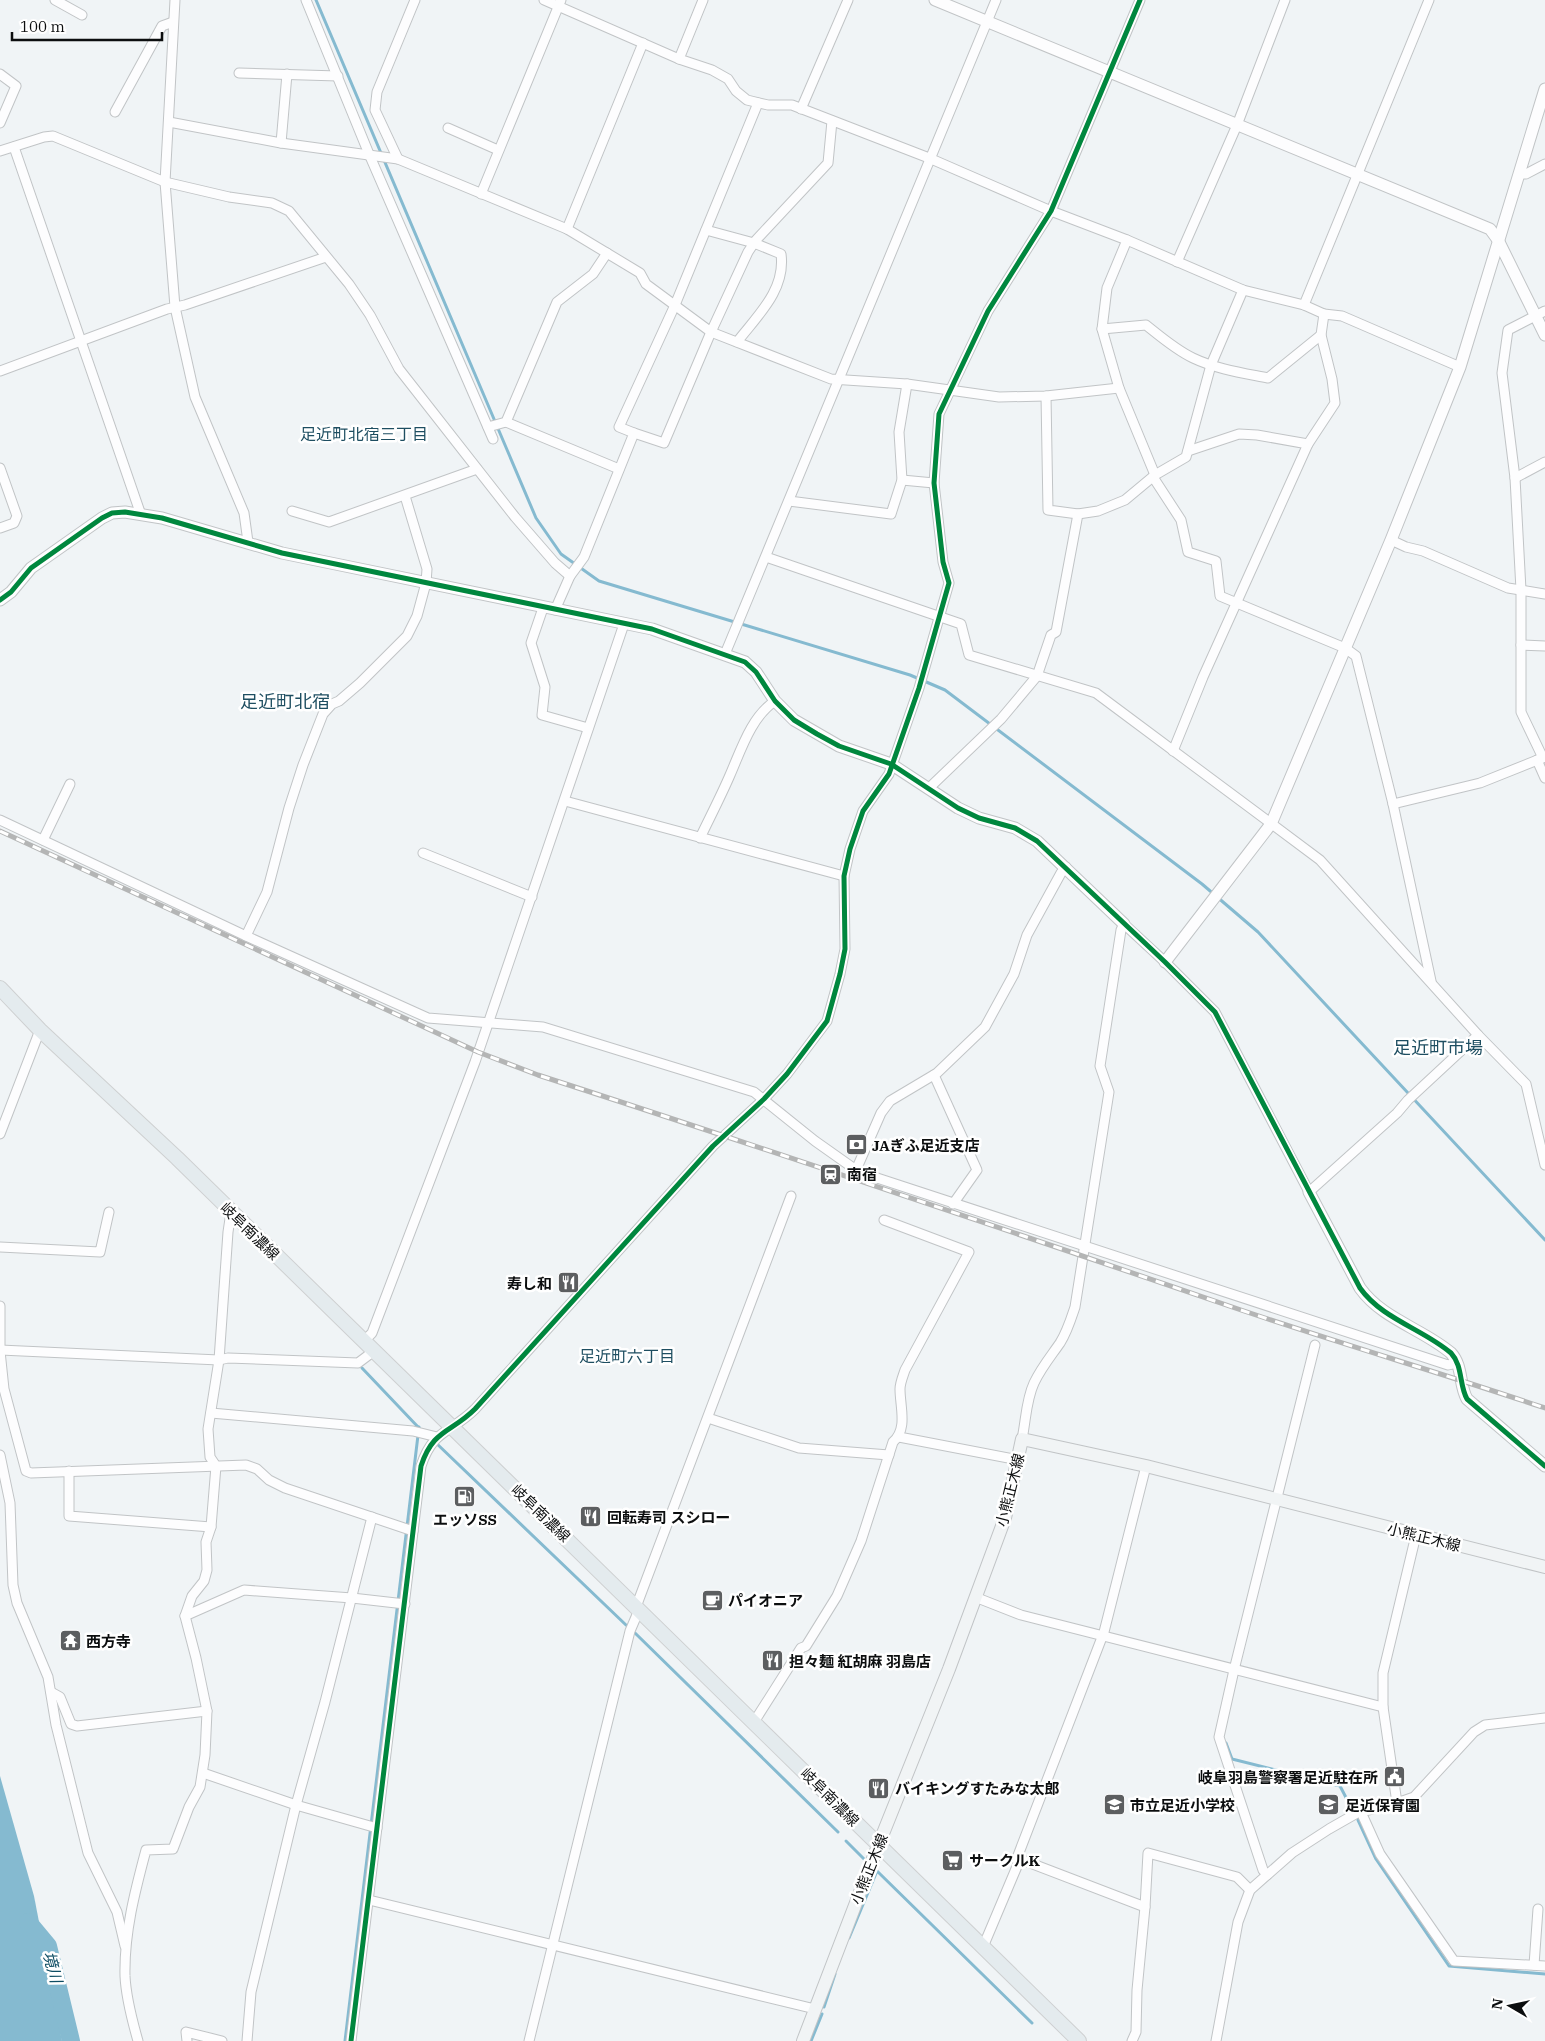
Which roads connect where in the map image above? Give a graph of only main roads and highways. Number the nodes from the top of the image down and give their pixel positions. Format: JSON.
{"nodes":[{"id":1,"x":0,"y":988,"type":"edge"},
{"id":2,"x":1545,"y":1567,"type":"edge"},
{"id":3,"x":879,"y":1845,"type":"junction"},
{"id":4,"x":802,"y":2041,"type":"edge"},
{"id":5,"x":1079,"y":2041,"type":"edge"}],
"edges":[{"from":1,"to":3,"type":"main road","name":"岐阜南濃線"},
{"from":2,"to":3,"type":"main road","name":"小熊正木線"},
{"from":3,"to":4,"type":"main road","name":"小熊正木線"},
{"from":3,"to":5,"type":"main road","name":"岐阜南濃線"}]}
